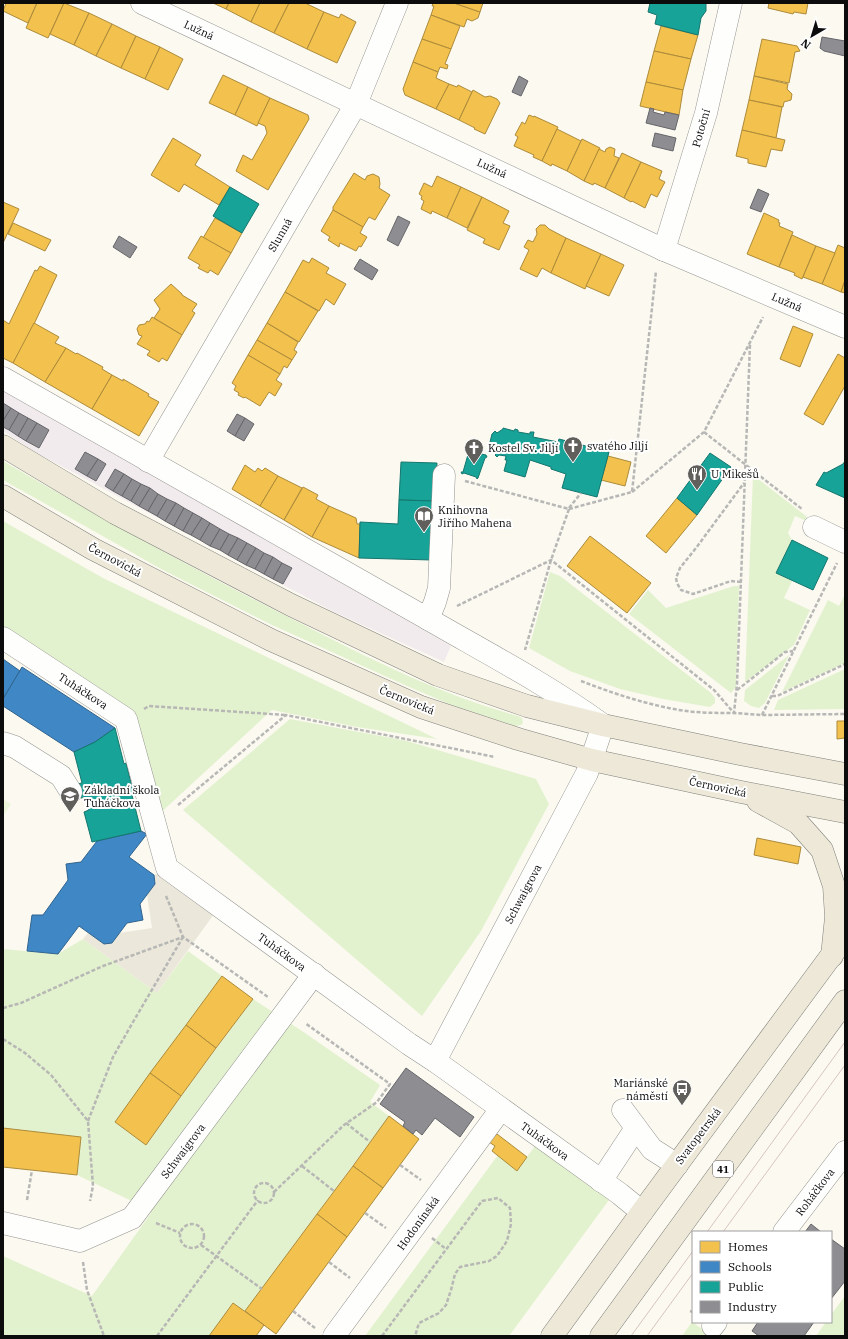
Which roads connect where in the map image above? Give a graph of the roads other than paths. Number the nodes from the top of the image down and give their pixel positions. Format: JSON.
{"nodes":[{"id":1,"x":142,"y":3,"type":"edge"},
{"id":2,"x":397,"y":3,"type":"edge"},
{"id":3,"x":732,"y":3,"type":"edge"},
{"id":4,"x":356,"y":104,"type":"junction"},
{"id":5,"x":660,"y":258,"type":"junction"},
{"id":6,"x":845,"y":327,"type":"edge"},
{"id":7,"x":3,"y":378,"type":"edge"},
{"id":8,"x":3,"y":446,"type":"edge"},
{"id":9,"x":148,"y":461,"type":"junction"},
{"id":10,"x":444,"y":475,"type":"road end"},
{"id":11,"x":3,"y":496,"type":"edge"},
{"id":12,"x":817,"y":529,"type":"road end"},
{"id":13,"x":842,"y":551,"type":"edge"},
{"id":14,"x":428,"y":619,"type":"junction"},
{"id":15,"x":3,"y":638,"type":"edge"},
{"id":16,"x":603,"y":725,"type":"junction"},
{"id":17,"x":3,"y":743,"type":"edge"},
{"id":18,"x":740,"y":754,"type":"junction"},
{"id":19,"x":845,"y":758,"type":"edge"},
{"id":20,"x":592,"y":760,"type":"junction"},
{"id":21,"x":845,"y":774,"type":"edge"},
{"id":22,"x":71,"y":792,"type":"dead end"},
{"id":23,"x":741,"y":792,"type":"junction"},
{"id":24,"x":845,"y":812,"type":"edge"},
{"id":25,"x":845,"y":937,"type":"edge"},
{"id":26,"x":832,"y":956,"type":"junction"},
{"id":27,"x":314,"y":974,"type":"junction"},
{"id":28,"x":845,"y":1001,"type":"edge"},
{"id":29,"x":435,"y":1061,"type":"junction"},
{"id":30,"x":501,"y":1109,"type":"junction"},
{"id":31,"x":623,"y":1110,"type":"dead end"},
{"id":32,"x":636,"y":1128,"type":"junction"},
{"id":33,"x":845,"y":1152,"type":"edge"},
{"id":34,"x":676,"y":1166,"type":"junction"},
{"id":35,"x":601,"y":1181,"type":"junction"},
{"id":36,"x":642,"y":1212,"type":"junction"},
{"id":37,"x":3,"y":1222,"type":"edge"},
{"id":38,"x":785,"y":1231,"type":"edge"},
{"id":39,"x":326,"y":1334,"type":"edge"},
{"id":40,"x":552,"y":1336,"type":"edge"},
{"id":41,"x":601,"y":1336,"type":"edge"}],
"edges":[{"from":1,"to":4,"type":"street","name":"Lužná"},
{"from":2,"to":4,"type":"street","name":"Slunná"},
{"from":3,"to":5,"type":"street","name":"Potoční"},
{"from":4,"to":5,"type":"street","name":"Lužná"},
{"from":4,"to":9,"type":"street","name":"Slunná"},
{"from":5,"to":6,"type":"street","name":"Lužná"},
{"from":7,"to":9,"type":"street"},
{"from":8,"to":16,"type":"main road"},
{"from":9,"to":14,"type":"street"},
{"from":10,"to":14,"type":"street"},
{"from":11,"to":20,"type":"main road","name":"Černovická"},
{"from":12,"to":13,"type":"street"},
{"from":14,"to":16,"type":"street"},
{"from":15,"to":27,"type":"street","name":"Tuháčkova"},
{"from":16,"to":18,"type":"main road"},
{"from":16,"to":20,"type":"street","name":"Schwaigrova"},
{"from":17,"to":22,"type":"street"},
{"from":18,"to":19,"type":"main road"},
{"from":18,"to":21,"type":"main road"},
{"from":20,"to":23,"type":"main road","name":"Černovická"},
{"from":20,"to":29,"type":"street","name":"Schwaigrova"},
{"from":23,"to":24,"type":"main road","name":"Černovická"},
{"from":23,"to":26,"type":"main road"},
{"from":25,"to":26,"type":"main road","name":"Svatopetrská"},
{"from":26,"to":34,"type":"main road","name":"Svatopetrská"},
{"from":27,"to":29,"type":"street","name":"Tuháčkova"},
{"from":27,"to":37,"type":"street","name":"Schwaigrova"},
{"from":28,"to":41,"type":"main road","number":"41"},
{"from":29,"to":30,"type":"street","name":"Tuháčkova"},
{"from":30,"to":35,"type":"street","name":"Tuháčkova"},
{"from":30,"to":39,"type":"street","name":"Hodonínská"},
{"from":31,"to":32,"type":"street"},
{"from":32,"to":34,"type":"street"},
{"from":32,"to":35,"type":"street"},
{"from":33,"to":38,"type":"street","name":"Roháčkova"},
{"from":34,"to":36,"type":"main road","name":"Svatopetrská"},
{"from":35,"to":36,"type":"street","name":"Tuháčkova"},
{"from":36,"to":40,"type":"main road","name":"Svatopetrská"}]}
